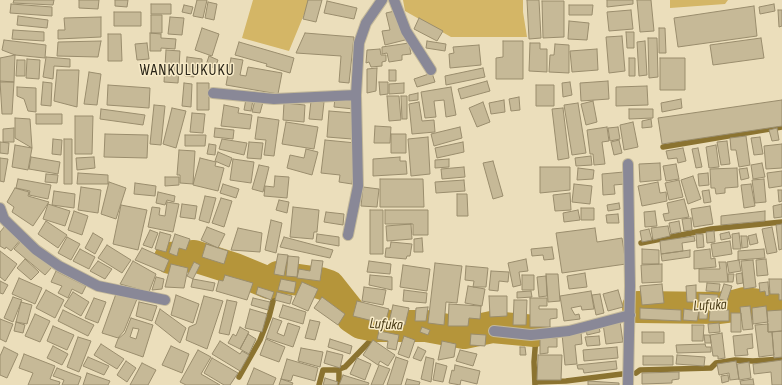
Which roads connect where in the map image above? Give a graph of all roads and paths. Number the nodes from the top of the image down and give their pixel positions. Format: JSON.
{"nodes":[{"id":1,"x":382,"y":0,"type":"edge"},
{"id":2,"x":394,"y":0,"type":"edge"},
{"id":3,"x":431,"y":70,"type":"dead end"},
{"id":4,"x":214,"y":93,"type":"dead end"},
{"id":5,"x":356,"y":95,"type":"junction"},
{"id":6,"x":628,"y":164,"type":"dead end"},
{"id":7,"x":0,"y":208,"type":"edge"},
{"id":8,"x":348,"y":235,"type":"dead end"},
{"id":9,"x":165,"y":300,"type":"dead end"},
{"id":10,"x":630,"y":315,"type":"junction"},
{"id":11,"x":494,"y":331,"type":"dead end"},
{"id":12,"x":628,"y":385,"type":"edge"}],
"edges":[{"from":1,"to":5,"type":"street"},
{"from":2,"to":3,"type":"street"},
{"from":4,"to":5,"type":"street"},
{"from":5,"to":8,"type":"street"},
{"from":6,"to":10,"type":"street"},
{"from":7,"to":9,"type":"street"},
{"from":10,"to":11,"type":"street"},
{"from":10,"to":12,"type":"street"}]}
